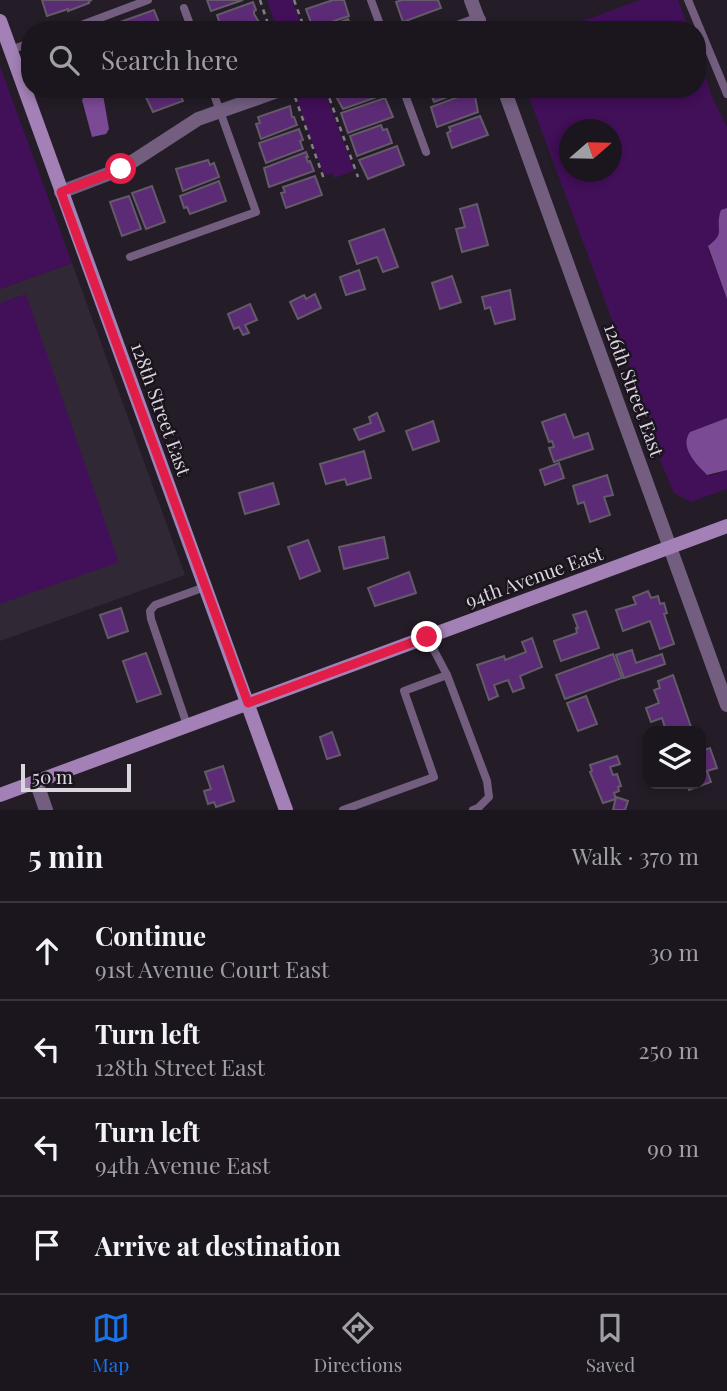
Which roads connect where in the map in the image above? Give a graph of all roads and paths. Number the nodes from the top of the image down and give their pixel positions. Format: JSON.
{"nodes":[{"id":1,"x":148,"y":0,"type":"edge"},
{"id":2,"x":260,"y":0,"type":"edge"},
{"id":3,"x":294,"y":0,"type":"edge"},
{"id":4,"x":371,"y":0,"type":"edge"},
{"id":5,"x":471,"y":0,"type":"edge"},
{"id":6,"x":688,"y":0,"type":"edge"},
{"id":7,"x":184,"y":8,"type":"dead end"},
{"id":8,"x":0,"y":21,"type":"edge"},
{"id":9,"x":92,"y":21,"type":"edge"},
{"id":10,"x":188,"y":21,"type":"edge"},
{"id":11,"x":267,"y":21,"type":"edge"},
{"id":12,"x":302,"y":21,"type":"edge"},
{"id":13,"x":379,"y":21,"type":"edge"},
{"id":14,"x":479,"y":21,"type":"edge"},
{"id":15,"x":697,"y":21,"type":"edge"},
{"id":16,"x":706,"y":43,"type":"edge"},
{"id":17,"x":21,"y":46,"type":"edge"},
{"id":18,"x":10,"y":50,"type":"junction"},
{"id":19,"x":21,"y":81,"type":"edge"},
{"id":20,"x":727,"y":94,"type":"edge"},
{"id":21,"x":27,"y":98,"type":"edge"},
{"id":22,"x":215,"y":98,"type":"edge"},
{"id":23,"x":270,"y":98,"type":"edge"},
{"id":24,"x":291,"y":98,"type":"edge"},
{"id":25,"x":329,"y":98,"type":"edge"},
{"id":26,"x":406,"y":98,"type":"edge"},
{"id":27,"x":507,"y":98,"type":"edge"},
{"id":28,"x":220,"y":111,"type":"junction"},
{"id":29,"x":426,"y":152,"type":"dead end"},
{"id":30,"x":358,"y":177,"type":"dead end"},
{"id":31,"x":325,"y":182,"type":"dead end"},
{"id":32,"x":61,"y":192,"type":"junction"},
{"id":33,"x":130,"y":257,"type":"dead end"},
{"id":34,"x":727,"y":526,"type":"edge"},
{"id":35,"x":671,"y":547,"type":"junction"},
{"id":36,"x":205,"y":587,"type":"junction"},
{"id":37,"x":427,"y":637,"type":"junction"},
{"id":38,"x":447,"y":676,"type":"junction"},
{"id":39,"x":248,"y":703,"type":"junction"},
{"id":40,"x":727,"y":705,"type":"edge"},
{"id":41,"x":187,"y":725,"type":"junction"},
{"id":42,"x":36,"y":781,"type":"junction"},
{"id":43,"x":0,"y":795,"type":"edge"},
{"id":44,"x":46,"y":810,"type":"edge"},
{"id":45,"x":286,"y":810,"type":"edge"},
{"id":46,"x":343,"y":810,"type":"edge"},
{"id":47,"x":473,"y":810,"type":"edge"}],
"edges":[{"from":1,"to":9,"type":"lane"},
{"from":2,"to":11,"type":"path"},
{"from":3,"to":12,"type":"path"},
{"from":4,"to":13,"type":"lane"},
{"from":5,"to":14,"type":"street"},
{"from":6,"to":15,"type":"lane"},
{"from":7,"to":10,"type":"lane"},
{"from":8,"to":18,"type":"street","name":"128th Street East"},
{"from":16,"to":20,"type":"lane"},
{"from":17,"to":18,"type":"lane"},
{"from":18,"to":19,"type":"street","name":"128th Street East"},
{"from":21,"to":32,"type":"street","name":"128th Street East"},
{"from":22,"to":28,"type":"lane"},
{"from":23,"to":28,"type":"street"},
{"from":24,"to":31,"type":"path"},
{"from":25,"to":30,"type":"path"},
{"from":26,"to":29,"type":"lane"},
{"from":27,"to":35,"type":"street","name":"126th Street East"},
{"from":28,"to":32,"type":"street"},
{"from":28,"to":33,"type":"lane"},
{"from":32,"to":36,"type":"street","name":"128th Street East"},
{"from":34,"to":35,"type":"street","name":"94th Avenue East"},
{"from":35,"to":37,"type":"street","name":"94th Avenue East"},
{"from":35,"to":40,"type":"street","name":"126th Street East"},
{"from":36,"to":39,"type":"street","name":"128th Street East"},
{"from":36,"to":41,"type":"lane"},
{"from":37,"to":38,"type":"lane"},
{"from":37,"to":39,"type":"street","name":"94th Avenue East"},
{"from":38,"to":46,"type":"lane"},
{"from":38,"to":47,"type":"lane"},
{"from":39,"to":41,"type":"street","name":"94th Avenue East"},
{"from":39,"to":45,"type":"street","name":"128th Street East"},
{"from":41,"to":42,"type":"street","name":"94th Avenue East"},
{"from":42,"to":43,"type":"street","name":"94th Avenue East"},
{"from":42,"to":44,"type":"street"}]}
